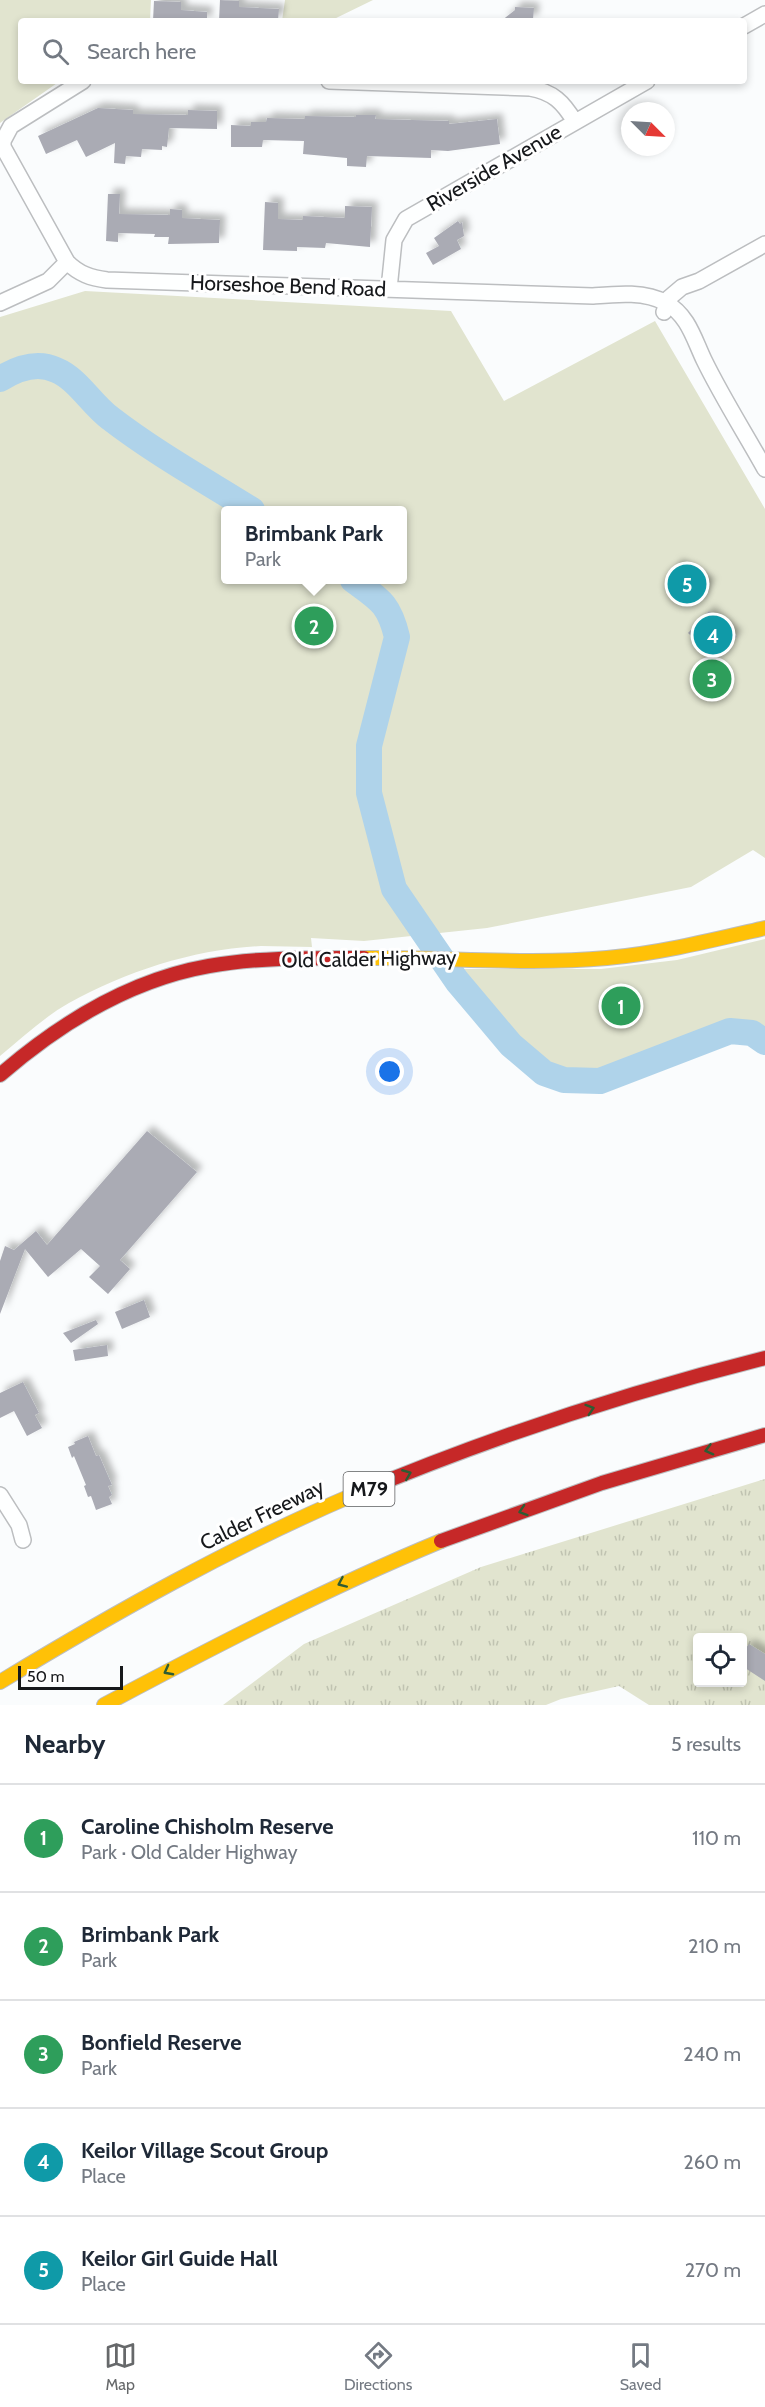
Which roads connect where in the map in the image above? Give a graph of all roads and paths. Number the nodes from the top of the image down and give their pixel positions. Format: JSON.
{"nodes":[{"id":1,"x":765,"y":14,"type":"edge"},
{"id":2,"x":747,"y":24,"type":"edge"},
{"id":3,"x":78,"y":84,"type":"edge"},
{"id":4,"x":415,"y":84,"type":"edge"},
{"id":5,"x":642,"y":84,"type":"edge"},
{"id":6,"x":575,"y":122,"type":"junction"},
{"id":7,"x":765,"y":244,"type":"edge"},
{"id":8,"x":67,"y":262,"type":"junction"},
{"id":9,"x":389,"y":289,"type":"junction"},
{"id":10,"x":0,"y":303,"type":"edge"},
{"id":11,"x":668,"y":308,"type":"junction"},
{"id":12,"x":765,"y":469,"type":"edge"},
{"id":13,"x":765,"y":928,"type":"edge"},
{"id":14,"x":0,"y":1075,"type":"edge"},
{"id":15,"x":765,"y":1358,"type":"edge"},
{"id":16,"x":765,"y":1435,"type":"edge"},
{"id":17,"x":0,"y":1495,"type":"edge"},
{"id":18,"x":347,"y":1498,"type":"junction"},
{"id":19,"x":23,"y":1540,"type":"dead end"},
{"id":20,"x":0,"y":1666,"type":"edge"},
{"id":21,"x":0,"y":1682,"type":"edge"},
{"id":22,"x":104,"y":1705,"type":"edge"}],
"edges":[{"from":1,"to":2,"type":"street"},
{"from":3,"to":8,"type":"street"},
{"from":4,"to":6,"type":"street"},
{"from":5,"to":6,"type":"street","name":"Riverside Avenue"},
{"from":6,"to":9,"type":"street","name":"Riverside Avenue"},
{"from":7,"to":11,"type":"street"},
{"from":8,"to":9,"type":"street","name":"Horseshoe Bend Road"},
{"from":8,"to":10,"type":"street"},
{"from":9,"to":11,"type":"street","name":"Horseshoe Bend Road"},
{"from":11,"to":12,"type":"street"},
{"from":13,"to":14,"type":"main road","name":"Old Calder Highway"},
{"from":18,"to":15,"type":"main road","name":"Calder Freeway","number":"M79","one_way":true},
{"from":16,"to":22,"type":"main road","one_way":true},
{"from":17,"to":19,"type":"street"},
{"from":18,"to":20,"type":"main road"},
{"from":18,"to":21,"type":"main road","name":"Calder Freeway","number":"M79"}]}
